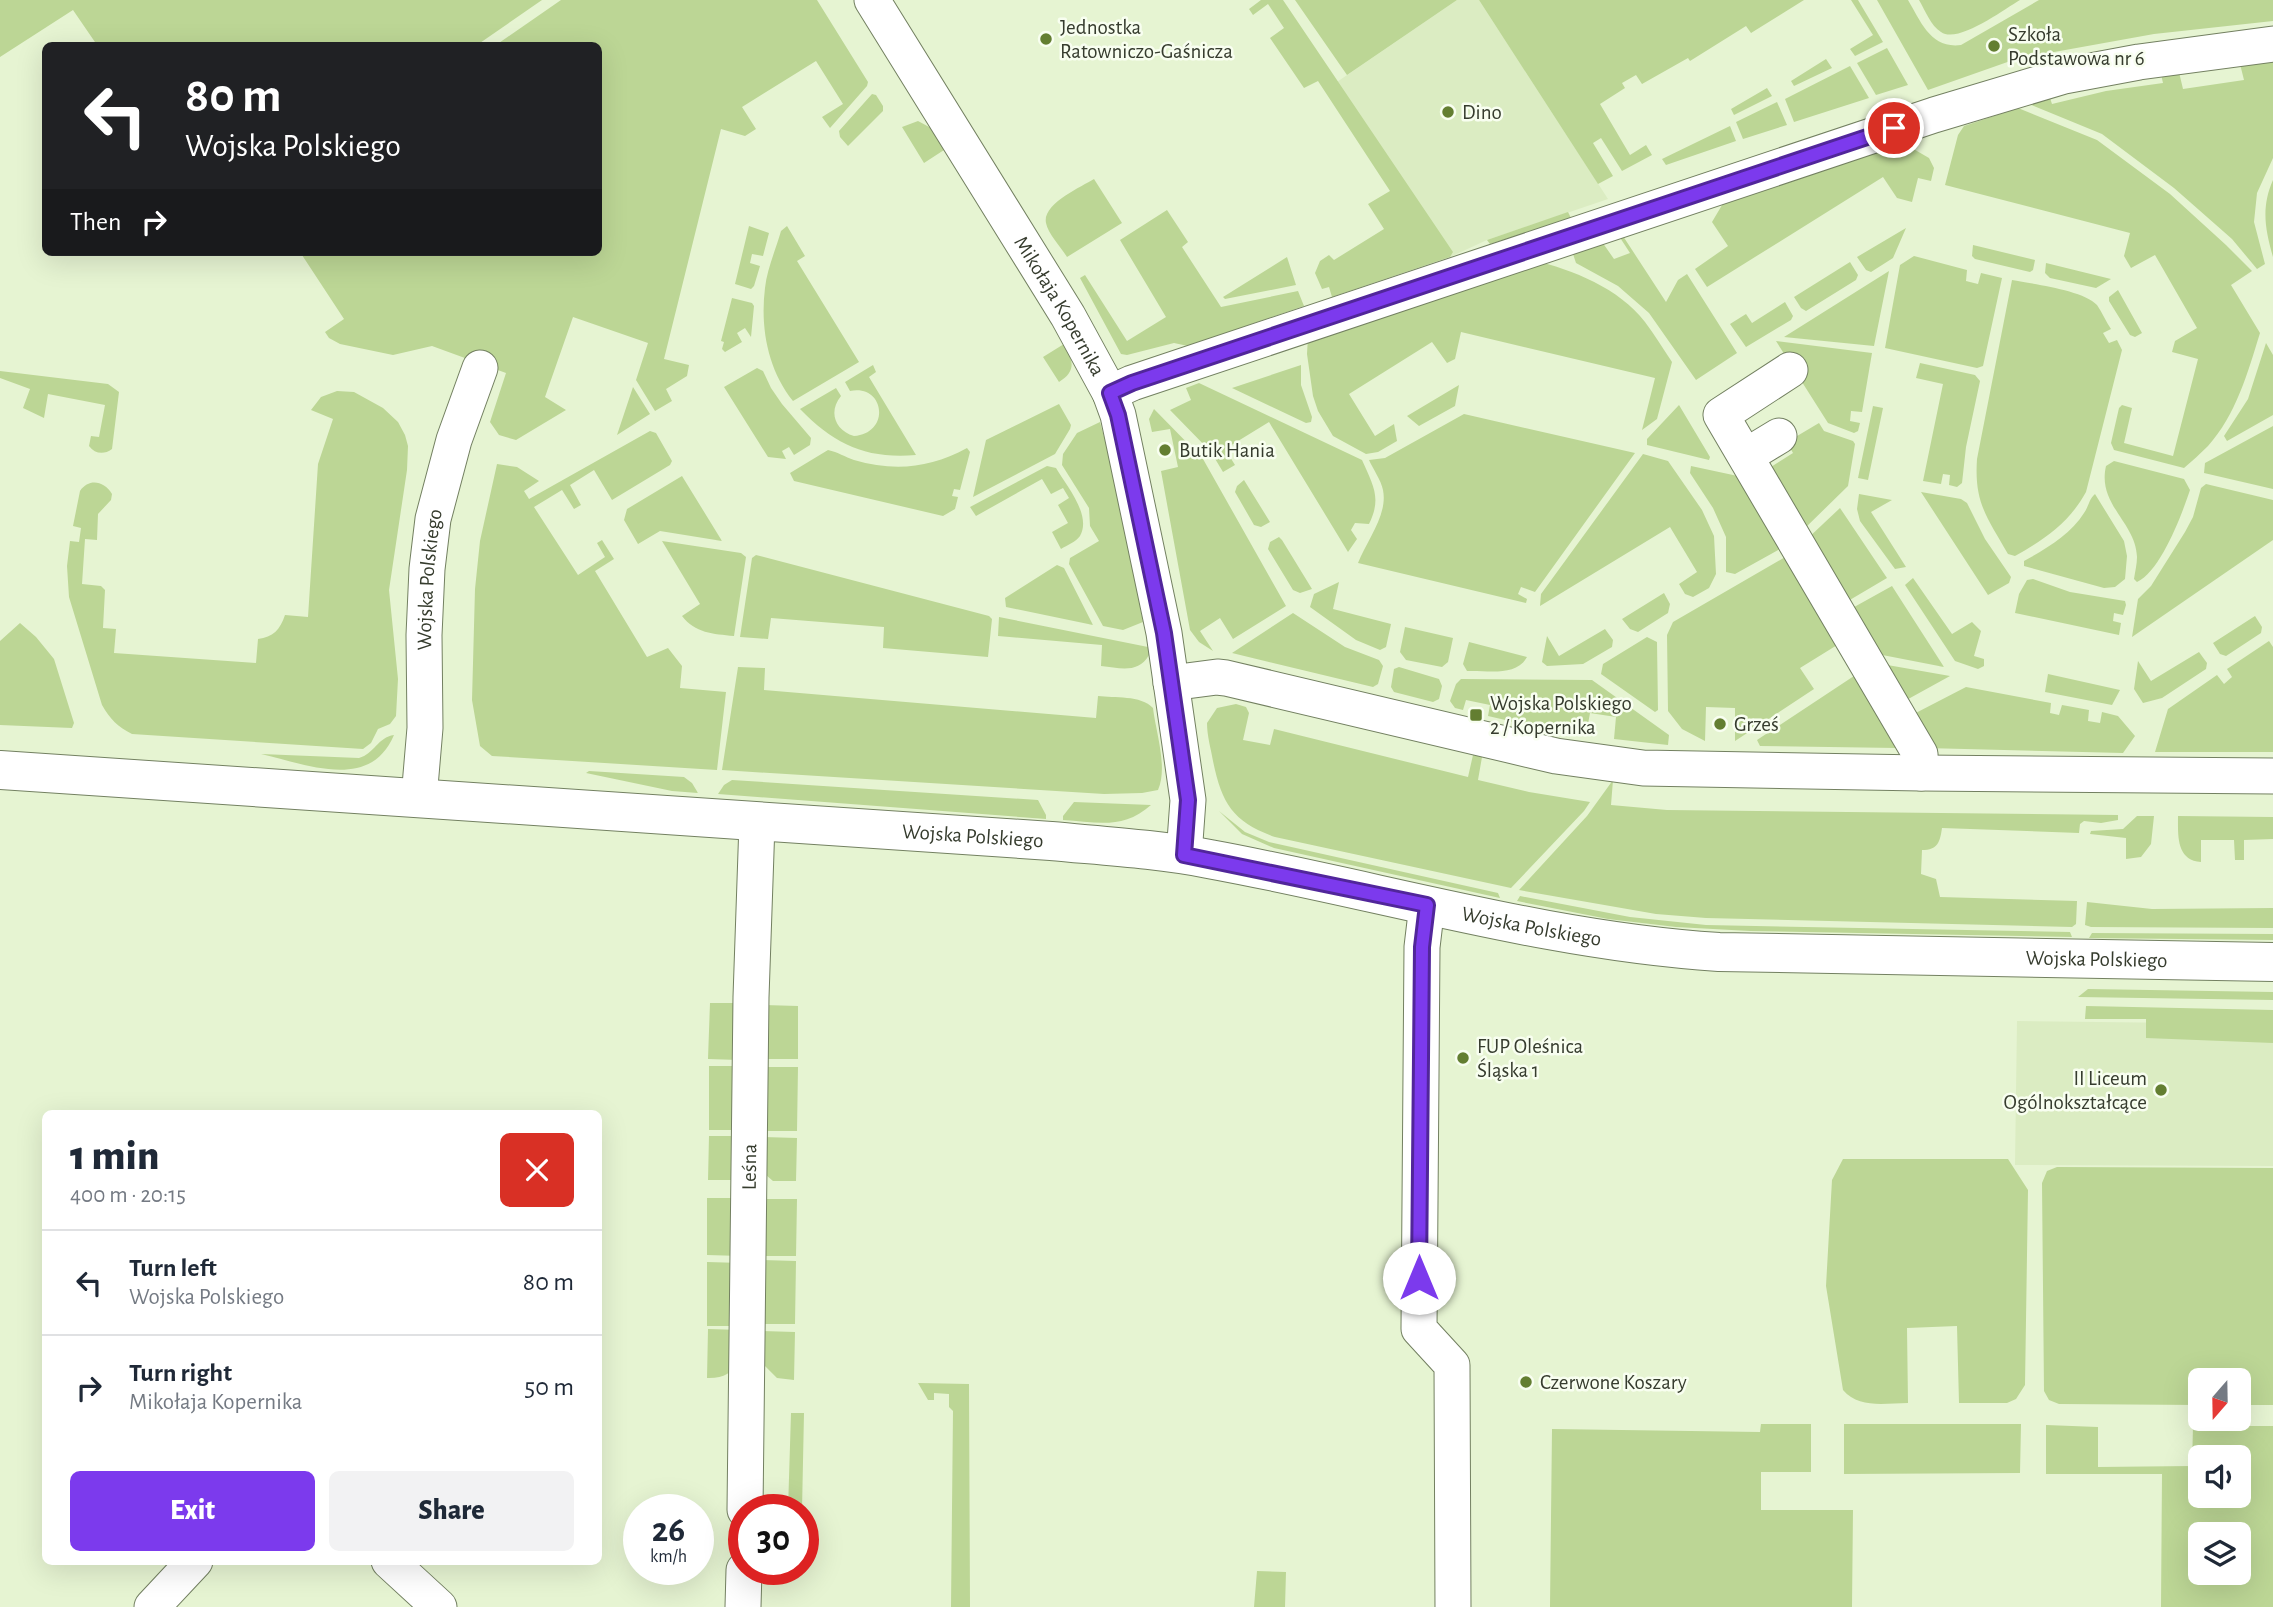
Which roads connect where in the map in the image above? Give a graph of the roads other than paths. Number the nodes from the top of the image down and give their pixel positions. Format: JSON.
{"nodes":[{"id":1,"x":872,"y":0,"type":"edge"},
{"id":2,"x":2273,"y":44,"type":"edge"},
{"id":3,"x":480,"y":368,"type":"dead end"},
{"id":4,"x":1790,"y":370,"type":"dead end"},
{"id":5,"x":1110,"y":393,"type":"junction"},
{"id":6,"x":1779,"y":436,"type":"dead end"},
{"id":7,"x":1746,"y":456,"type":"junction"},
{"id":8,"x":1171,"y":683,"type":"junction"},
{"id":9,"x":0,"y":770,"type":"edge"},
{"id":10,"x":1921,"y":774,"type":"junction"},
{"id":11,"x":2273,"y":776,"type":"edge"},
{"id":12,"x":419,"y":798,"type":"junction"},
{"id":13,"x":758,"y":823,"type":"junction"},
{"id":14,"x":1184,"y":855,"type":"junction"},
{"id":15,"x":1427,"y":905,"type":"junction"},
{"id":16,"x":2273,"y":962,"type":"edge"},
{"id":17,"x":745,"y":1494,"type":"edge"},
{"id":18,"x":191,"y":1565,"type":"edge"},
{"id":19,"x":393,"y":1565,"type":"edge"},
{"id":20,"x":744,"y":1585,"type":"edge"},
{"id":21,"x":152,"y":1607,"type":"edge"},
{"id":22,"x":439,"y":1607,"type":"edge"},
{"id":23,"x":744,"y":1607,"type":"edge"},
{"id":24,"x":1453,"y":1607,"type":"edge"}],
"edges":[{"from":1,"to":5,"type":"street","name":"Mikołaja Kopernika"},
{"from":2,"to":5,"type":"street"},
{"from":3,"to":12,"type":"street","name":"Wojska Polskiego"},
{"from":4,"to":7,"type":"street"},
{"from":5,"to":8,"type":"street","name":"Mikołaja Kopernika"},
{"from":6,"to":7,"type":"street"},
{"from":7,"to":10,"type":"street"},
{"from":8,"to":10,"type":"street"},
{"from":8,"to":14,"type":"street","name":"Mikołaja Kopernika"},
{"from":9,"to":12,"type":"main road","name":"Wojska Polskiego"},
{"from":10,"to":11,"type":"street"},
{"from":12,"to":13,"type":"main road","name":"Wojska Polskiego"},
{"from":13,"to":14,"type":"main road","name":"Wojska Polskiego"},
{"from":13,"to":17,"type":"street","name":"Leśna"},
{"from":14,"to":15,"type":"main road","name":"Wojska Polskiego"},
{"from":15,"to":16,"type":"main road","name":"Wojska Polskiego"},
{"from":15,"to":24,"type":"street"},
{"from":18,"to":21,"type":"street"},
{"from":19,"to":22,"type":"street"},
{"from":20,"to":23,"type":"street"}]}
